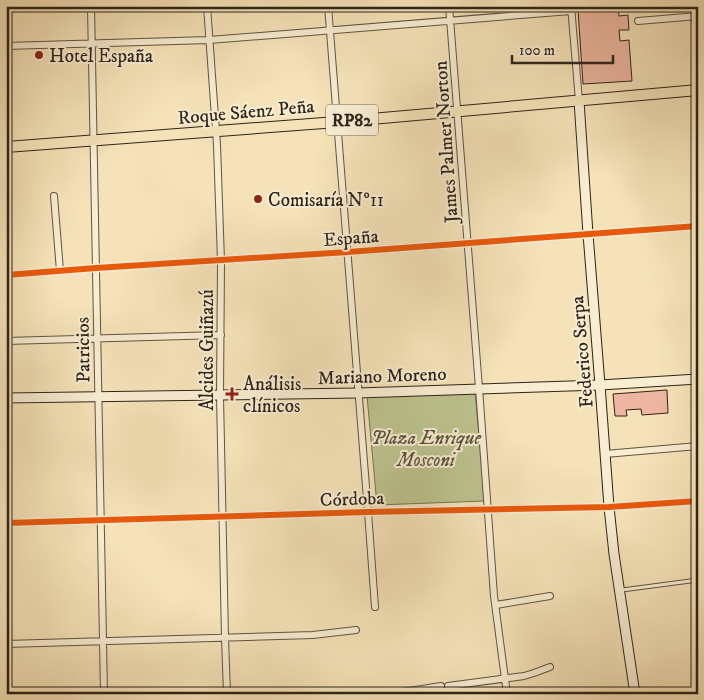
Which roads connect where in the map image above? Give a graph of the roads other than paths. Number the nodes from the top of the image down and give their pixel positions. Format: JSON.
{"nodes":[{"id":1,"x":91,"y":6,"type":"edge"},
{"id":2,"x":206,"y":6,"type":"edge"},
{"id":3,"x":328,"y":6,"type":"edge"},
{"id":4,"x":449,"y":6,"type":"edge"},
{"id":5,"x":694,"y":6,"type":"edge"},
{"id":6,"x":571,"y":9,"type":"edge"},
{"id":7,"x":696,"y":16,"type":"edge"},
{"id":8,"x":450,"y":20,"type":"junction"},
{"id":9,"x":638,"y":21,"type":"dead end"},
{"id":10,"x":330,"y":30,"type":"junction"},
{"id":11,"x":209,"y":40,"type":"junction"},
{"id":12,"x":92,"y":44,"type":"junction"},
{"id":13,"x":6,"y":46,"type":"edge"},
{"id":14,"x":698,"y":48,"type":"edge"},
{"id":15,"x":698,"y":90,"type":"edge"},
{"id":16,"x":579,"y":101,"type":"junction"},
{"id":17,"x":458,"y":111,"type":"junction"},
{"id":18,"x":337,"y":122,"type":"junction"},
{"id":19,"x":216,"y":131,"type":"junction"},
{"id":20,"x":94,"y":141,"type":"junction"},
{"id":21,"x":6,"y":147,"type":"edge"},
{"id":22,"x":54,"y":196,"type":"dead end"},
{"id":23,"x":698,"y":226,"type":"edge"},
{"id":24,"x":588,"y":234,"type":"junction"},
{"id":25,"x":468,"y":243,"type":"junction"},
{"id":26,"x":348,"y":252,"type":"junction"},
{"id":27,"x":221,"y":261,"type":"junction"},
{"id":28,"x":96,"y":268,"type":"junction"},
{"id":29,"x":60,"y":271,"type":"junction"},
{"id":30,"x":6,"y":275,"type":"edge"},
{"id":31,"x":221,"y":334,"type":"junction"},
{"id":32,"x":97,"y":339,"type":"junction"},
{"id":33,"x":6,"y":342,"type":"edge"},
{"id":34,"x":698,"y":379,"type":"edge"},
{"id":35,"x":600,"y":385,"type":"junction"},
{"id":36,"x":479,"y":388,"type":"junction"},
{"id":37,"x":358,"y":393,"type":"junction"},
{"id":38,"x":98,"y":396,"type":"junction"},
{"id":39,"x":220,"y":396,"type":"junction"},
{"id":40,"x":6,"y":398,"type":"edge"},
{"id":41,"x":698,"y":446,"type":"edge"},
{"id":42,"x":605,"y":454,"type":"junction"},
{"id":43,"x":698,"y":501,"type":"edge"},
{"id":44,"x":609,"y":507,"type":"junction"},
{"id":45,"x":489,"y":509,"type":"junction"},
{"id":46,"x":368,"y":512,"type":"junction"},
{"id":47,"x":222,"y":517,"type":"junction"},
{"id":48,"x":100,"y":520,"type":"junction"},
{"id":49,"x":6,"y":523,"type":"edge"},
{"id":50,"x":698,"y":580,"type":"edge"},
{"id":51,"x":619,"y":590,"type":"junction"},
{"id":52,"x":550,"y":596,"type":"dead end"},
{"id":53,"x":496,"y":605,"type":"junction"},
{"id":54,"x":374,"y":607,"type":"dead end"},
{"id":55,"x":356,"y":630,"type":"dead end"},
{"id":56,"x":225,"y":638,"type":"junction"},
{"id":57,"x":103,"y":642,"type":"junction"},
{"id":58,"x":6,"y":644,"type":"edge"},
{"id":59,"x":550,"y":667,"type":"dead end"},
{"id":60,"x":506,"y":679,"type":"junction"},
{"id":61,"x":104,"y":694,"type":"edge"},
{"id":62,"x":227,"y":694,"type":"edge"},
{"id":63,"x":390,"y":694,"type":"edge"},
{"id":64,"x":507,"y":694,"type":"edge"},
{"id":65,"x":635,"y":694,"type":"edge"}],
"edges":[{"from":1,"to":12,"type":"street","name":"Patricios"},
{"from":2,"to":11,"type":"street","name":"Alcides Guiñazú"},
{"from":3,"to":10,"type":"street"},
{"from":4,"to":8,"type":"street","name":"James Palmer Norton"},
{"from":5,"to":7,"type":"street"},
{"from":6,"to":8,"type":"street"},
{"from":6,"to":16,"type":"street","name":"Federico Serpa"},
{"from":7,"to":9,"type":"street"},
{"from":7,"to":14,"type":"street"},
{"from":8,"to":10,"type":"street"},
{"from":8,"to":17,"type":"street","name":"James Palmer Norton"},
{"from":10,"to":11,"type":"street"},
{"from":10,"to":18,"type":"street"},
{"from":11,"to":12,"type":"street"},
{"from":11,"to":19,"type":"street","name":"Alcides Guiñazú"},
{"from":12,"to":13,"type":"street"},
{"from":12,"to":20,"type":"street","name":"Patricios"},
{"from":15,"to":16,"type":"main road","name":"Roque Sáenz Peña","number":"RP82"},
{"from":16,"to":17,"type":"main road","name":"Roque Sáenz Peña","number":"RP82"},
{"from":16,"to":24,"type":"street","name":"Federico Serpa"},
{"from":17,"to":18,"type":"main road","name":"Roque Sáenz Peña","number":"RP82"},
{"from":17,"to":25,"type":"street","name":"James Palmer Norton"},
{"from":18,"to":19,"type":"main road","name":"Roque Sáenz Peña","number":"RP82"},
{"from":18,"to":26,"type":"street"},
{"from":19,"to":20,"type":"main road","name":"Roque Sáenz Peña","number":"RP82"},
{"from":19,"to":27,"type":"street","name":"Alcides Guiñazú"},
{"from":20,"to":21,"type":"main road","name":"Roque Sáenz Peña","number":"RP82"},
{"from":20,"to":28,"type":"street","name":"Patricios"},
{"from":22,"to":29,"type":"street"},
{"from":23,"to":24,"type":"street","name":"España"},
{"from":24,"to":25,"type":"street","name":"España"},
{"from":24,"to":35,"type":"street","name":"Federico Serpa"},
{"from":25,"to":26,"type":"street","name":"España"},
{"from":25,"to":36,"type":"street","name":"James Palmer Norton"},
{"from":26,"to":27,"type":"street","name":"España"},
{"from":26,"to":37,"type":"street"},
{"from":27,"to":28,"type":"street","name":"España"},
{"from":27,"to":31,"type":"street","name":"Alcides Guiñazú"},
{"from":28,"to":29,"type":"street","name":"España"},
{"from":28,"to":32,"type":"street","name":"Patricios"},
{"from":29,"to":30,"type":"street","name":"España"},
{"from":31,"to":32,"type":"street"},
{"from":31,"to":39,"type":"street","name":"Alcides Guiñazú"},
{"from":32,"to":33,"type":"street"},
{"from":32,"to":38,"type":"street","name":"Patricios"},
{"from":34,"to":35,"type":"street","name":"Mariano Moreno"},
{"from":35,"to":36,"type":"street","name":"Mariano Moreno"},
{"from":35,"to":42,"type":"street","name":"Federico Serpa"},
{"from":36,"to":37,"type":"street","name":"Mariano Moreno"},
{"from":36,"to":45,"type":"street","name":"James Palmer Norton"},
{"from":37,"to":39,"type":"street","name":"Mariano Moreno"},
{"from":37,"to":46,"type":"street"},
{"from":38,"to":39,"type":"street","name":"Mariano Moreno"},
{"from":38,"to":40,"type":"street","name":"Mariano Moreno"},
{"from":38,"to":48,"type":"street","name":"Patricios"},
{"from":39,"to":47,"type":"street","name":"Alcides Guiñazú"},
{"from":41,"to":42,"type":"street"},
{"from":42,"to":44,"type":"street","name":"Federico Serpa"},
{"from":43,"to":44,"type":"street","name":"Córdoba"},
{"from":44,"to":45,"type":"street","name":"Córdoba"},
{"from":44,"to":51,"type":"street","name":"Federico Serpa"},
{"from":45,"to":46,"type":"street","name":"Córdoba"},
{"from":45,"to":53,"type":"street","name":"James Palmer Norton"},
{"from":46,"to":47,"type":"street","name":"Córdoba"},
{"from":46,"to":54,"type":"street"},
{"from":47,"to":48,"type":"street","name":"Córdoba"},
{"from":47,"to":56,"type":"street","name":"Alcides Guiñazú"},
{"from":48,"to":49,"type":"street","name":"Córdoba"},
{"from":48,"to":57,"type":"street","name":"Patricios"},
{"from":50,"to":51,"type":"lane"},
{"from":51,"to":65,"type":"street","name":"Federico Serpa"},
{"from":52,"to":53,"type":"street"},
{"from":53,"to":60,"type":"street","name":"James Palmer Norton"},
{"from":55,"to":56,"type":"street"},
{"from":56,"to":57,"type":"street"},
{"from":56,"to":62,"type":"street","name":"Alcides Guiñazú"},
{"from":57,"to":58,"type":"street"},
{"from":57,"to":61,"type":"street","name":"Patricios"},
{"from":59,"to":60,"type":"street"},
{"from":60,"to":63,"type":"street"},
{"from":60,"to":64,"type":"street","name":"James Palmer Norton"}]}
